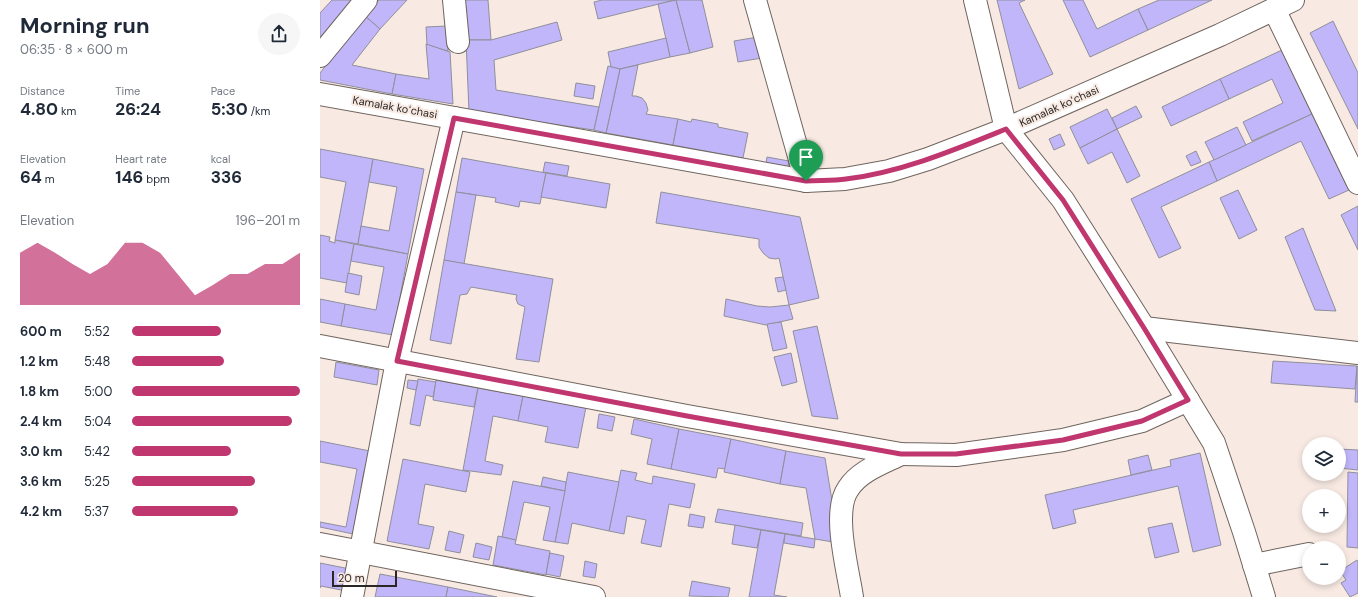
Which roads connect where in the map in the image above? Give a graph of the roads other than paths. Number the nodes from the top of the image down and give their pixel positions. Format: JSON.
{"nodes":[{"id":1,"x":366,"y":0,"type":"edge"},
{"id":2,"x":454,"y":0,"type":"edge"},
{"id":3,"x":755,"y":0,"type":"edge"},
{"id":4,"x":975,"y":0,"type":"edge"},
{"id":5,"x":1284,"y":4,"type":"edge"},
{"id":6,"x":458,"y":42,"type":"dead end"},
{"id":7,"x":320,"y":56,"type":"edge"},
{"id":8,"x":320,"y":94,"type":"edge"},
{"id":9,"x":454,"y":118,"type":"junction"},
{"id":10,"x":1006,"y":129,"type":"junction"},
{"id":11,"x":806,"y":181,"type":"junction"},
{"id":12,"x":1358,"y":183,"type":"edge"},
{"id":13,"x":1144,"y":328,"type":"junction"},
{"id":14,"x":320,"y":346,"type":"edge"},
{"id":15,"x":1358,"y":353,"type":"edge"},
{"id":16,"x":397,"y":361,"type":"junction"},
{"id":17,"x":1188,"y":400,"type":"junction"},
{"id":18,"x":901,"y":454,"type":"junction"},
{"id":19,"x":320,"y":544,"type":"edge"},
{"id":20,"x":361,"y":552,"type":"junction"},
{"id":21,"x":1302,"y":555,"type":"edge"},
{"id":22,"x":1254,"y":565,"type":"junction"},
{"id":23,"x":525,"y":590,"type":"edge"},
{"id":24,"x":352,"y":597,"type":"edge"},
{"id":25,"x":594,"y":597,"type":"edge"},
{"id":26,"x":852,"y":597,"type":"edge"},
{"id":27,"x":1264,"y":597,"type":"edge"}],
"edges":[{"from":1,"to":7,"type":"street"},
{"from":2,"to":6,"type":"street"},
{"from":3,"to":11,"type":"street"},
{"from":4,"to":10,"type":"street"},
{"from":5,"to":10,"type":"street","name":"Kamalak koʻchasi"},
{"from":5,"to":12,"type":"street"},
{"from":8,"to":9,"type":"street","name":"Kamalak koʻchasi"},
{"from":9,"to":11,"type":"street","name":"Kamalak koʻchasi"},
{"from":9,"to":16,"type":"street"},
{"from":10,"to":11,"type":"street","name":"Kamalak koʻchasi"},
{"from":10,"to":13,"type":"street"},
{"from":13,"to":15,"type":"street"},
{"from":13,"to":17,"type":"street"},
{"from":14,"to":16,"type":"street"},
{"from":16,"to":18,"type":"street"},
{"from":16,"to":20,"type":"street"},
{"from":17,"to":18,"type":"street"},
{"from":17,"to":22,"type":"street"},
{"from":18,"to":26,"type":"street"},
{"from":19,"to":20,"type":"street"},
{"from":20,"to":23,"type":"street"},
{"from":20,"to":24,"type":"street"},
{"from":21,"to":22,"type":"street"},
{"from":22,"to":27,"type":"street"},
{"from":23,"to":25,"type":"street"}]}
